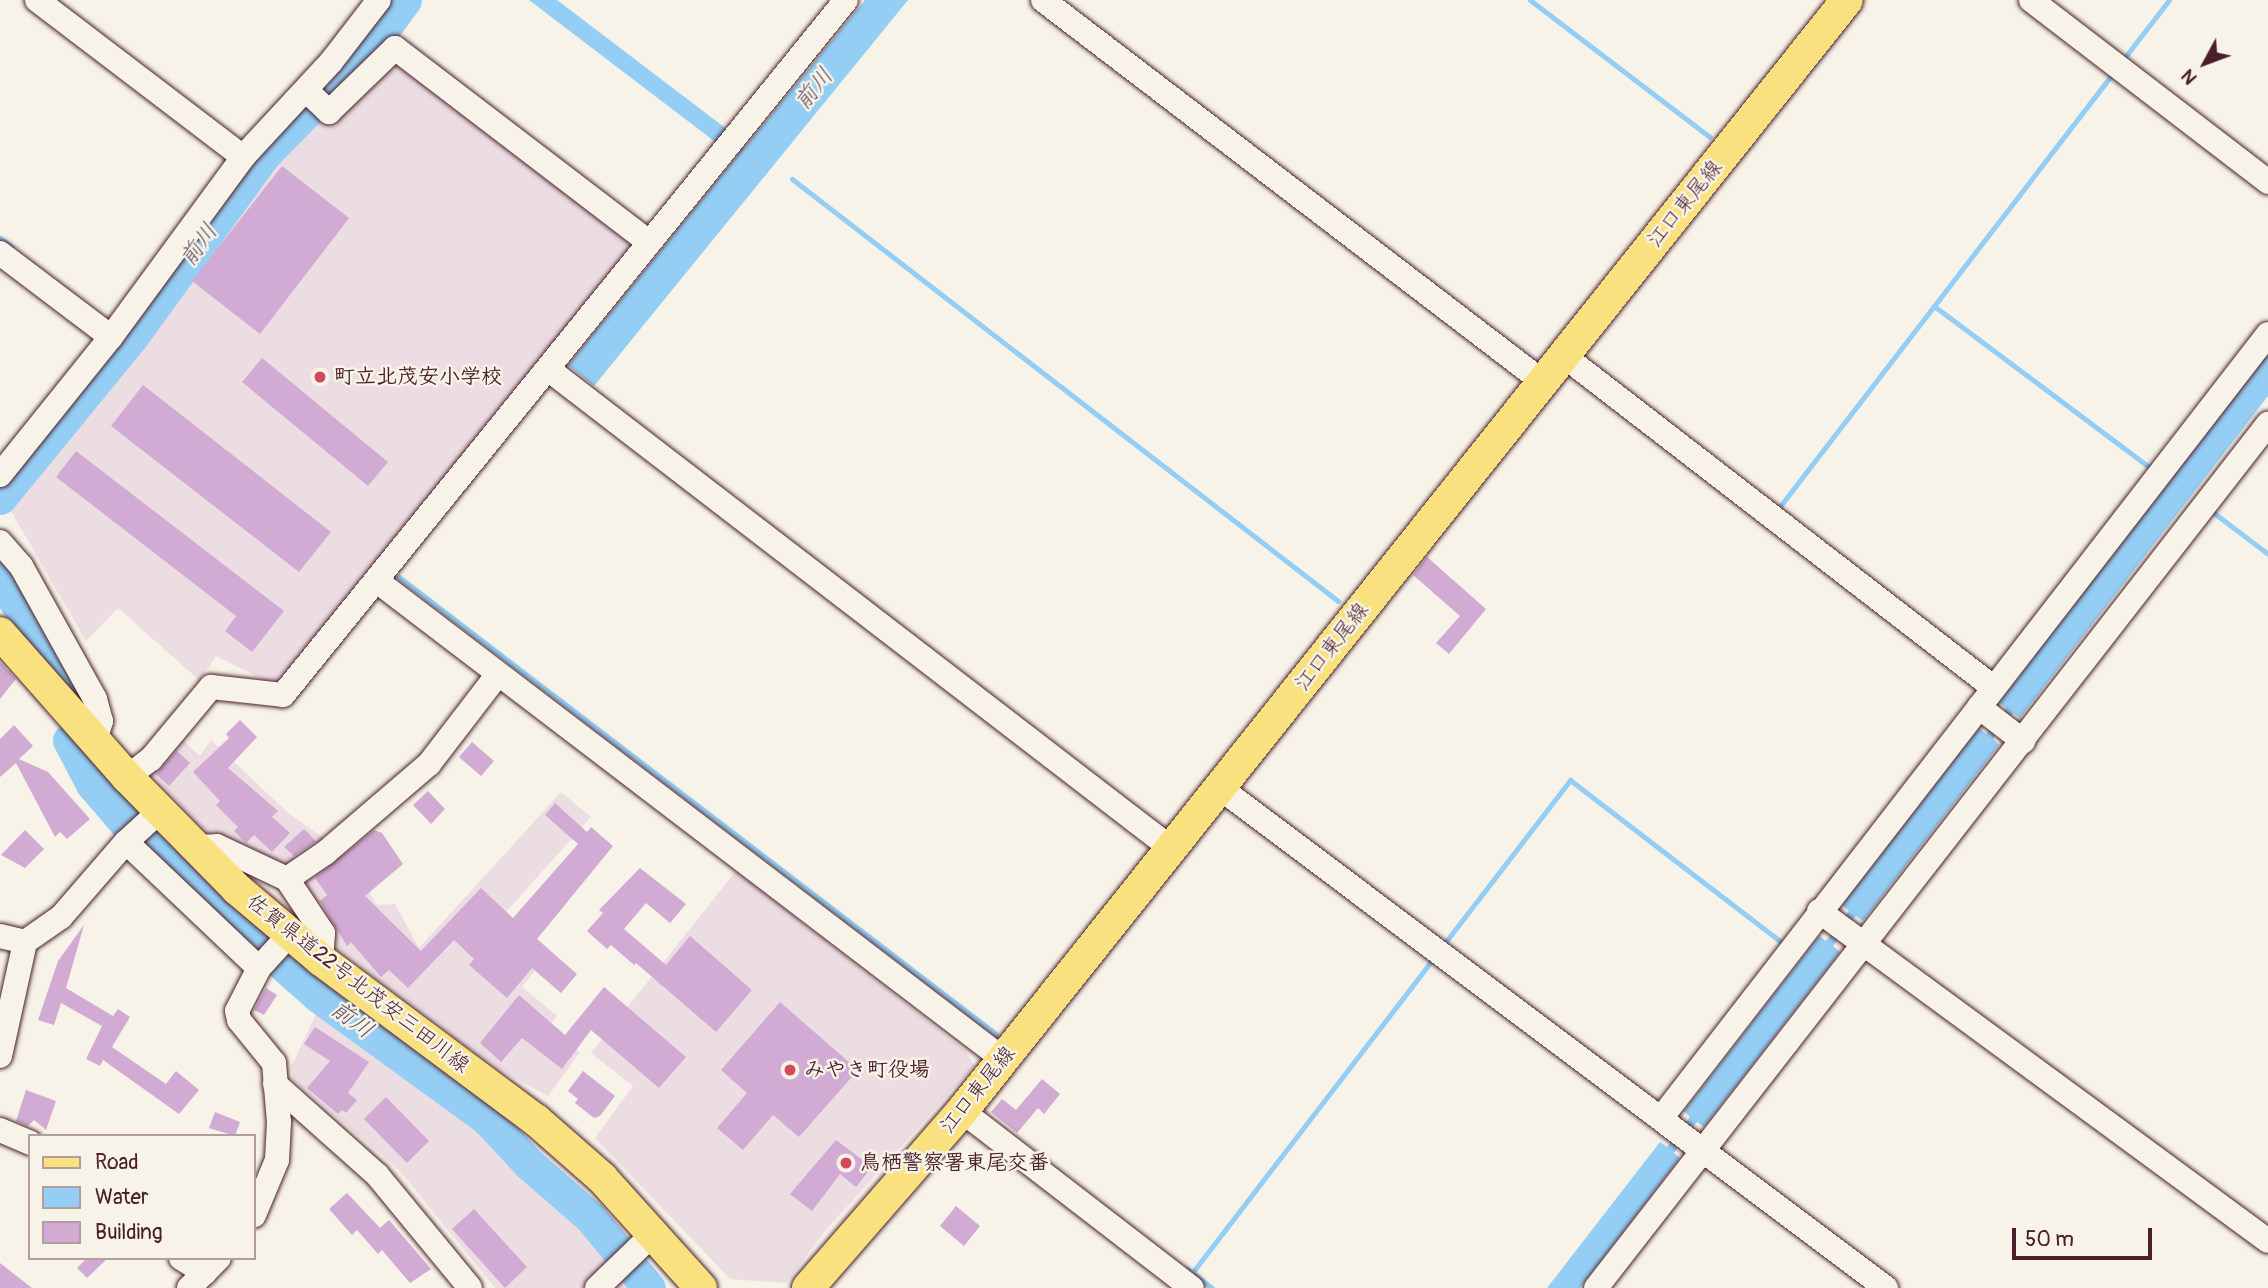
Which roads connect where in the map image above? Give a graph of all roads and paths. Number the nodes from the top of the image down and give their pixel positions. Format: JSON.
{"nodes":[{"id":1,"x":37,"y":0,"type":"edge"},
{"id":2,"x":379,"y":0,"type":"edge"},
{"id":3,"x":846,"y":0,"type":"edge"},
{"id":4,"x":1043,"y":0,"type":"edge"},
{"id":5,"x":1847,"y":0,"type":"edge"},
{"id":6,"x":2031,"y":0,"type":"edge"},
{"id":7,"x":313,"y":97,"type":"junction"},
{"id":8,"x":243,"y":157,"type":"junction"},
{"id":9,"x":2268,"y":182,"type":"edge"},
{"id":10,"x":649,"y":242,"type":"junction"},
{"id":11,"x":0,"y":253,"type":"edge"},
{"id":12,"x":2268,"y":334,"type":"edge"},
{"id":13,"x":111,"y":337,"type":"junction"},
{"id":14,"x":1564,"y":356,"type":"junction"},
{"id":15,"x":548,"y":369,"type":"junction"},
{"id":16,"x":1543,"y":382,"type":"junction"},
{"id":17,"x":2268,"y":424,"type":"edge"},
{"id":18,"x":0,"y":475,"type":"edge"},
{"id":19,"x":0,"y":542,"type":"edge"},
{"id":20,"x":377,"y":582,"type":"junction"},
{"id":21,"x":0,"y":633,"type":"edge"},
{"id":22,"x":498,"y":674,"type":"junction"},
{"id":23,"x":1999,"y":716,"type":"junction"},
{"id":24,"x":95,"y":741,"type":"junction"},
{"id":25,"x":127,"y":777,"type":"junction"},
{"id":26,"x":1220,"y":788,"type":"junction"},
{"id":27,"x":143,"y":827,"type":"junction"},
{"id":28,"x":194,"y":847,"type":"junction"},
{"id":29,"x":1172,"y":849,"type":"junction"},
{"id":30,"x":287,"y":879,"type":"junction"},
{"id":31,"x":1841,"y":928,"type":"junction"},
{"id":32,"x":0,"y":936,"type":"edge"},
{"id":33,"x":25,"y":942,"type":"junction"},
{"id":34,"x":272,"y":955,"type":"junction"},
{"id":35,"x":321,"y":960,"type":"junction"},
{"id":36,"x":0,"y":1056,"type":"edge"},
{"id":37,"x":1003,"y":1059,"type":"junction"},
{"id":38,"x":275,"y":1084,"type":"junction"},
{"id":39,"x":962,"y":1111,"type":"junction"},
{"id":40,"x":0,"y":1130,"type":"edge"},
{"id":41,"x":1683,"y":1133,"type":"junction"},
{"id":42,"x":28,"y":1142,"type":"edge"},
{"id":43,"x":256,"y":1210,"type":"edge"},
{"id":44,"x":2268,"y":1241,"type":"edge"},
{"id":45,"x":647,"y":1242,"type":"junction"},
{"id":46,"x":183,"y":1260,"type":"edge"},
{"id":47,"x":201,"y":1278,"type":"edge"},
{"id":48,"x":470,"y":1288,"type":"edge"},
{"id":49,"x":597,"y":1288,"type":"edge"},
{"id":50,"x":701,"y":1288,"type":"edge"},
{"id":51,"x":808,"y":1288,"type":"edge"},
{"id":52,"x":1192,"y":1288,"type":"edge"},
{"id":53,"x":1596,"y":1288,"type":"edge"},
{"id":54,"x":1886,"y":1288,"type":"edge"}],
"edges":[{"from":1,"to":8,"type":"street"},
{"from":2,"to":7,"type":"street"},
{"from":3,"to":10,"type":"street"},
{"from":4,"to":16,"type":"street"},
{"from":5,"to":14,"type":"main road","name":"江口東尾線"},
{"from":6,"to":9,"type":"street"},
{"from":7,"to":8,"type":"street"},
{"from":7,"to":10,"type":"street"},
{"from":8,"to":13,"type":"street"},
{"from":10,"to":15,"type":"street"},
{"from":11,"to":13,"type":"street"},
{"from":12,"to":23,"type":"street"},
{"from":13,"to":18,"type":"street"},
{"from":14,"to":16,"type":"main road","name":"江口東尾線"},
{"from":14,"to":23,"type":"street"},
{"from":15,"to":20,"type":"street"},
{"from":15,"to":29,"type":"street"},
{"from":16,"to":26,"type":"main road","name":"江口東尾線"},
{"from":17,"to":23,"type":"street"},
{"from":19,"to":24,"type":"street"},
{"from":20,"to":22,"type":"street"},
{"from":20,"to":25,"type":"street"},
{"from":21,"to":24,"type":"main road","name":"佐賀県道22号北茂安三田川線"},
{"from":22,"to":30,"type":"street"},
{"from":22,"to":37,"type":"street"},
{"from":23,"to":31,"type":"street"},
{"from":23,"to":31,"type":"street"},
{"from":24,"to":25,"type":"main road","name":"佐賀県道22号北茂安三田川線"},
{"from":25,"to":27,"type":"main road","name":"佐賀県道22号北茂安三田川線"},
{"from":26,"to":29,"type":"main road","name":"江口東尾線"},
{"from":26,"to":41,"type":"street"},
{"from":27,"to":28,"type":"main road","name":"佐賀県道22号北茂安三田川線"},
{"from":27,"to":33,"type":"street"},
{"from":27,"to":34,"type":"street"},
{"from":28,"to":30,"type":"street"},
{"from":28,"to":34,"type":"main road","name":"佐賀県道22号北茂安三田川線"},
{"from":29,"to":37,"type":"main road","name":"江口東尾線"},
{"from":30,"to":35,"type":"street"},
{"from":31,"to":41,"type":"street"},
{"from":31,"to":41,"type":"street"},
{"from":31,"to":44,"type":"street"},
{"from":32,"to":33,"type":"street"},
{"from":33,"to":36,"type":"street"},
{"from":34,"to":35,"type":"main road","name":"佐賀県道22号北茂安三田川線"},
{"from":34,"to":38,"type":"street"},
{"from":35,"to":45,"type":"main road","name":"佐賀県道22号北茂安三田川線"},
{"from":37,"to":39,"type":"main road","name":"江口東尾線"},
{"from":38,"to":43,"type":"street"},
{"from":38,"to":48,"type":"street"},
{"from":39,"to":51,"type":"main road","name":"江口東尾線"},
{"from":39,"to":52,"type":"street"},
{"from":40,"to":42,"type":"street"},
{"from":41,"to":53,"type":"street"},
{"from":41,"to":54,"type":"street"},
{"from":45,"to":49,"type":"street"},
{"from":45,"to":50,"type":"main road","name":"佐賀県道22号北茂安三田川線"},
{"from":46,"to":47,"type":"street"}]}
